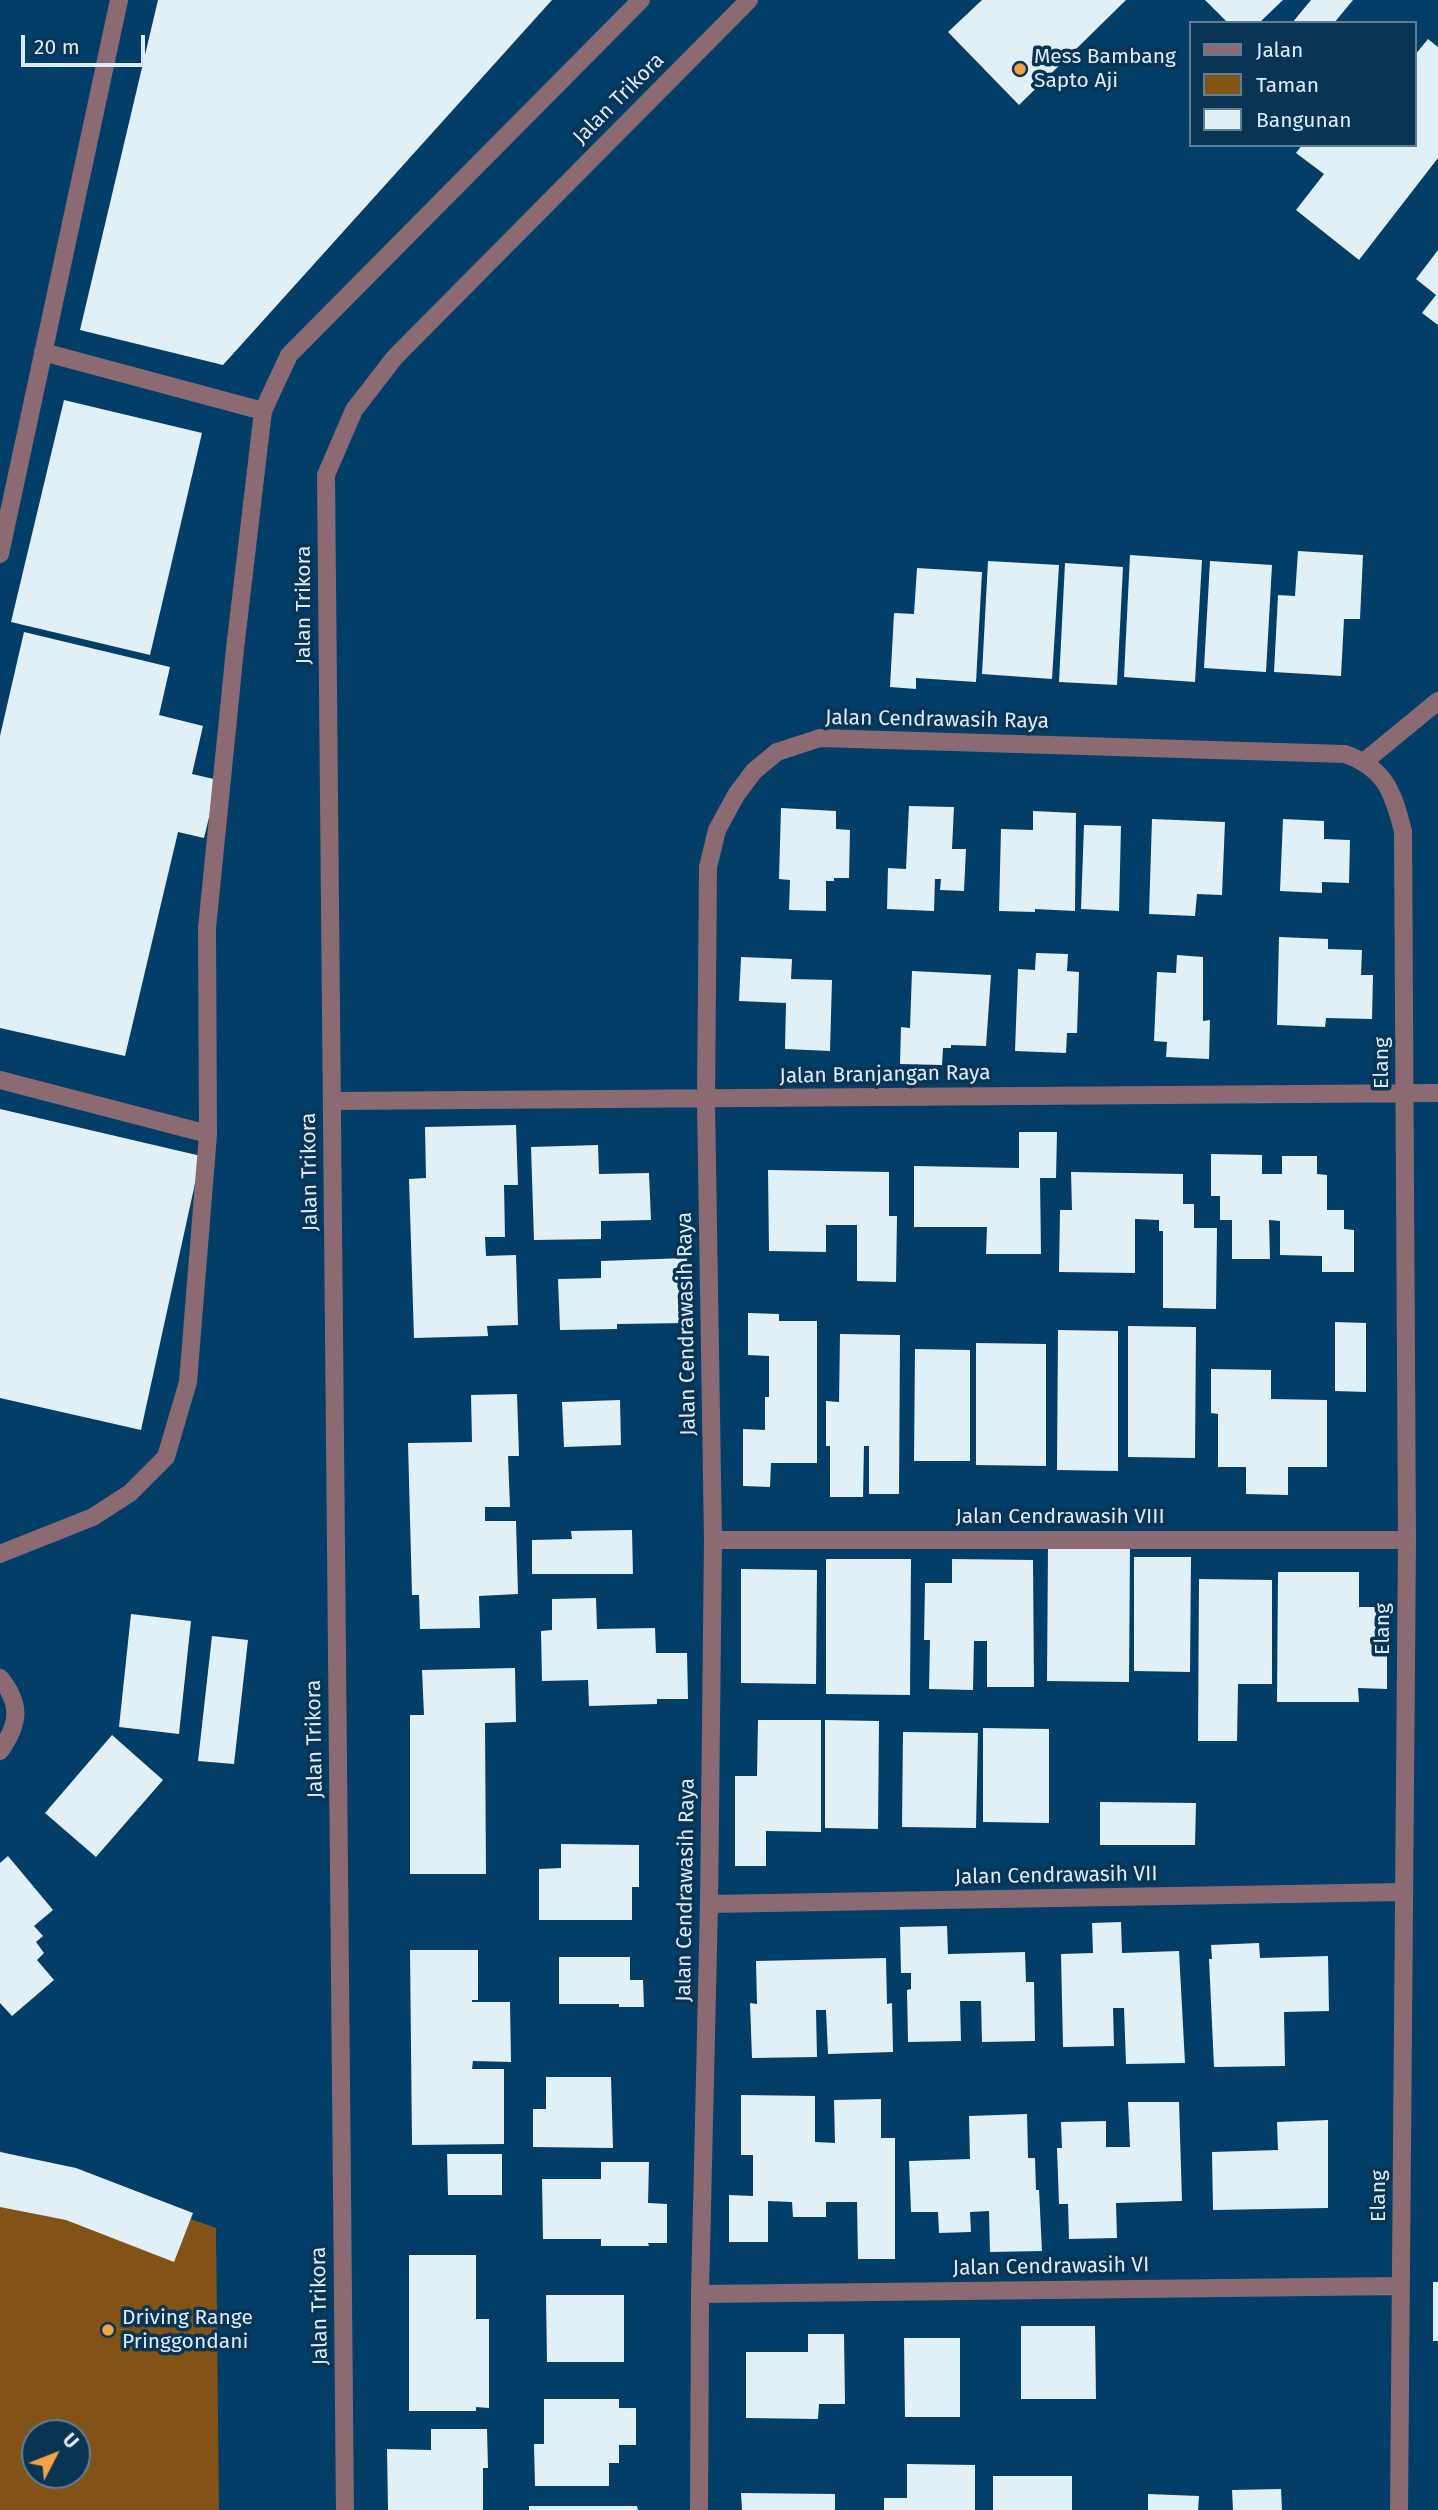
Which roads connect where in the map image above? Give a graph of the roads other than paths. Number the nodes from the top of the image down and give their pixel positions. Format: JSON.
{"nodes":[{"id":1,"x":119,"y":0,"type":"edge"},
{"id":2,"x":641,"y":0,"type":"edge"},
{"id":3,"x":749,"y":0,"type":"edge"},
{"id":4,"x":43,"y":352,"type":"junction"},
{"id":5,"x":263,"y":411,"type":"junction"},
{"id":6,"x":0,"y":554,"type":"edge"},
{"id":7,"x":1438,"y":701,"type":"edge"},
{"id":8,"x":1365,"y":761,"type":"junction"},
{"id":9,"x":0,"y":1080,"type":"edge"},
{"id":10,"x":1405,"y":1093,"type":"junction"},
{"id":11,"x":1438,"y":1093,"type":"edge"},
{"id":12,"x":706,"y":1100,"type":"junction"},
{"id":13,"x":332,"y":1101,"type":"junction"},
{"id":14,"x":208,"y":1134,"type":"junction"},
{"id":15,"x":713,"y":1540,"type":"junction"},
{"id":16,"x":1407,"y":1540,"type":"junction"},
{"id":17,"x":0,"y":1554,"type":"edge"},
{"id":18,"x":0,"y":1678,"type":"edge"},
{"id":19,"x":0,"y":1751,"type":"edge"},
{"id":20,"x":1404,"y":1892,"type":"junction"},
{"id":21,"x":709,"y":1905,"type":"junction"},
{"id":22,"x":1401,"y":2286,"type":"junction"},
{"id":23,"x":701,"y":2294,"type":"junction"},
{"id":24,"x":345,"y":2510,"type":"edge"},
{"id":25,"x":699,"y":2510,"type":"edge"},
{"id":26,"x":1399,"y":2510,"type":"edge"}],
"edges":[{"from":1,"to":4,"type":"street"},
{"from":2,"to":5,"type":"street"},
{"from":3,"to":13,"type":"street","name":"Jalan Trikora"},
{"from":4,"to":5,"type":"street"},
{"from":4,"to":6,"type":"street"},
{"from":5,"to":14,"type":"street"},
{"from":7,"to":8,"type":"street"},
{"from":8,"to":10,"type":"street","name":"Elang"},
{"from":8,"to":12,"type":"street","name":"Jalan Cendrawasih Raya"},
{"from":9,"to":14,"type":"street"},
{"from":10,"to":11,"type":"street","name":"Jalan Branjangan Raya"},
{"from":10,"to":12,"type":"street","name":"Jalan Branjangan Raya"},
{"from":10,"to":16,"type":"street","name":"Elang"},
{"from":12,"to":13,"type":"street","name":"Jalan Branjangan Raya"},
{"from":12,"to":15,"type":"street","name":"Jalan Cendrawasih Raya"},
{"from":13,"to":24,"type":"street","name":"Jalan Trikora"},
{"from":14,"to":17,"type":"street"},
{"from":15,"to":16,"type":"street","name":"Jalan Cendrawasih VIII"},
{"from":15,"to":21,"type":"street","name":"Jalan Cendrawasih Raya"},
{"from":16,"to":20,"type":"street","name":"Elang"},
{"from":18,"to":19,"type":"street"},
{"from":20,"to":21,"type":"street","name":"Jalan Cendrawasih VII"},
{"from":20,"to":22,"type":"street","name":"Elang"},
{"from":21,"to":23,"type":"street","name":"Jalan Cendrawasih Raya"},
{"from":22,"to":23,"type":"street","name":"Jalan Cendrawasih VI"},
{"from":22,"to":26,"type":"street","name":"Elang"},
{"from":23,"to":25,"type":"street","name":"Jalan Cendrawasih Raya"}]}
